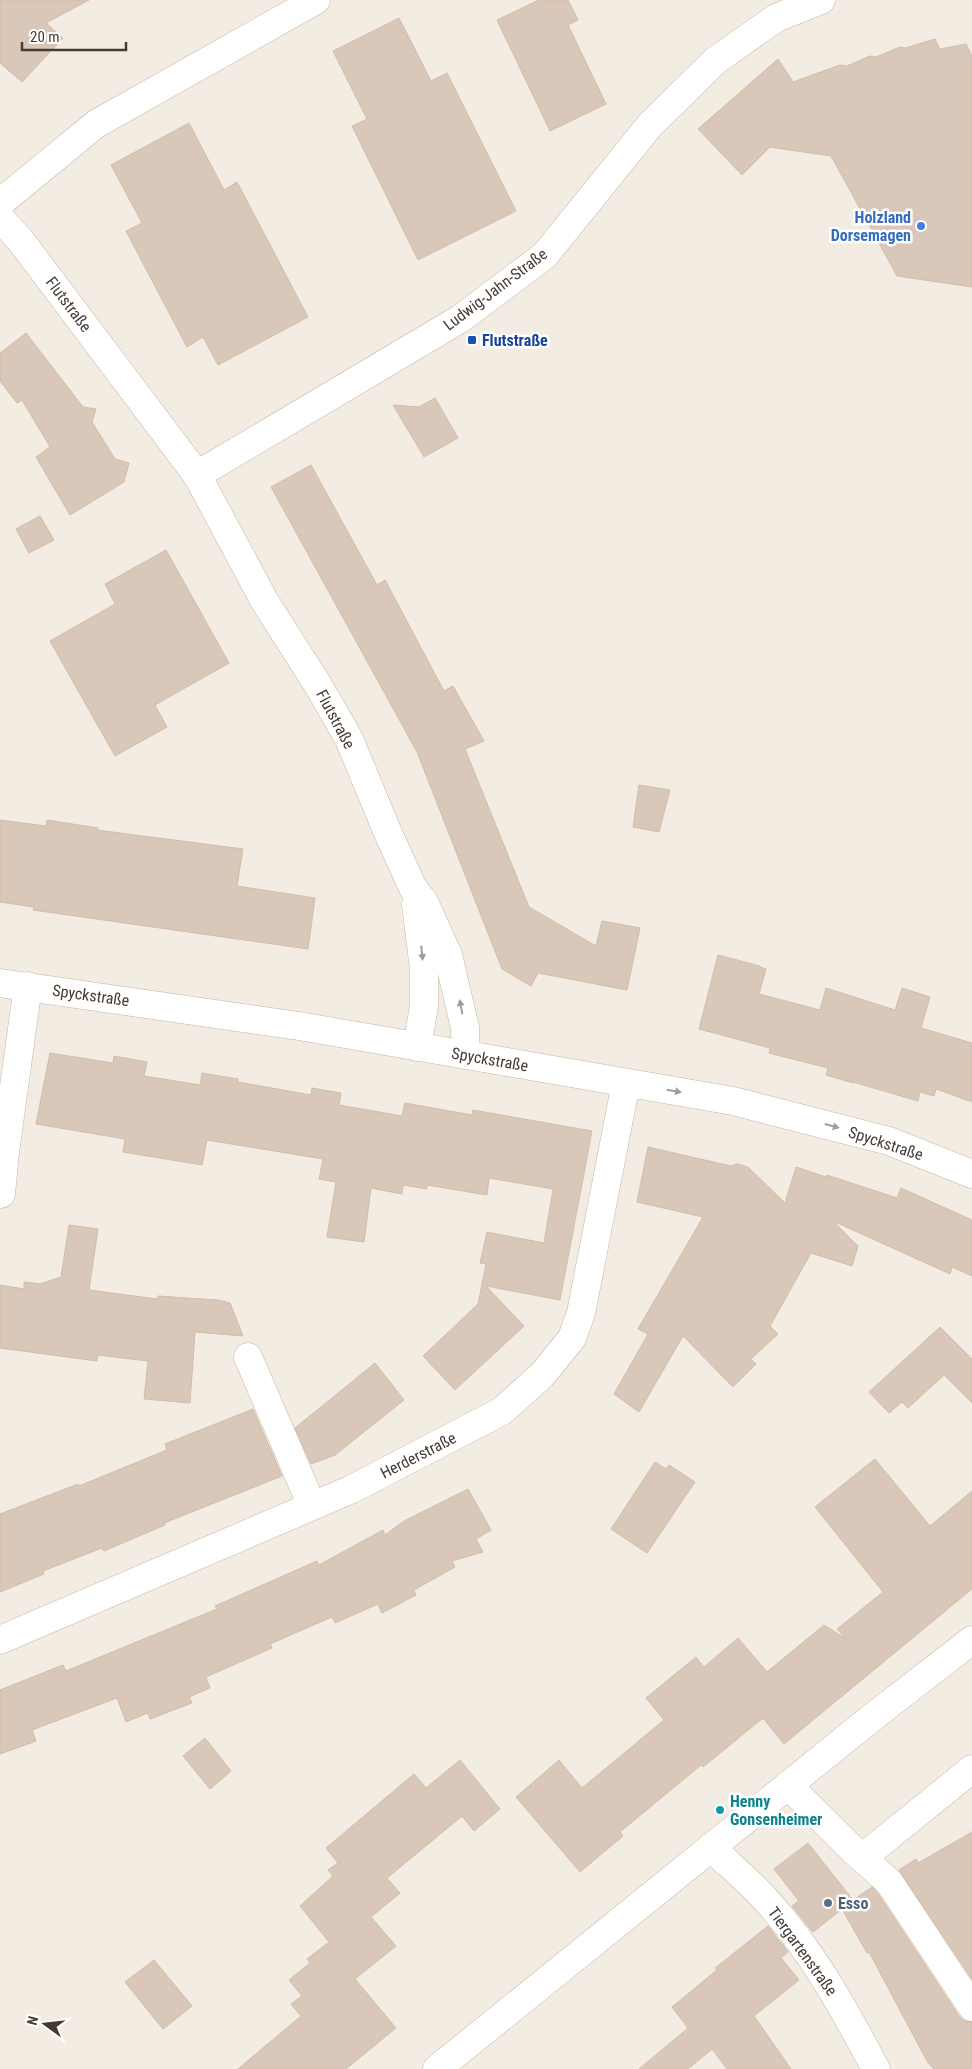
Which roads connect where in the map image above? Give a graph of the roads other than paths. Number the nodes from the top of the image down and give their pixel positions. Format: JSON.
{"nodes":[{"id":1,"x":316,"y":0,"type":"edge"},
{"id":2,"x":821,"y":0,"type":"edge"},
{"id":3,"x":0,"y":203,"type":"edge"},
{"id":4,"x":0,"y":218,"type":"edge"},
{"id":5,"x":197,"y":476,"type":"junction"},
{"id":6,"x":414,"y":888,"type":"junction"},
{"id":7,"x":0,"y":983,"type":"edge"},
{"id":8,"x":28,"y":986,"type":"junction"},
{"id":9,"x":417,"y":1047,"type":"junction"},
{"id":10,"x":466,"y":1055,"type":"junction"},
{"id":11,"x":626,"y":1083,"type":"junction"},
{"id":12,"x":972,"y":1174,"type":"edge"},
{"id":13,"x":1,"y":1194,"type":"dead end"},
{"id":14,"x":248,"y":1356,"type":"dead end"},
{"id":15,"x":312,"y":1506,"type":"junction"},
{"id":16,"x":0,"y":1640,"type":"edge"},
{"id":17,"x":972,"y":1640,"type":"edge"},
{"id":18,"x":972,"y":1769,"type":"edge"},
{"id":19,"x":788,"y":1785,"type":"junction"},
{"id":20,"x":711,"y":1847,"type":"junction"},
{"id":21,"x":862,"y":1858,"type":"junction"},
{"id":22,"x":972,"y":2007,"type":"edge"},
{"id":23,"x":437,"y":2069,"type":"edge"},
{"id":24,"x":876,"y":2069,"type":"edge"}],
"edges":[{"from":1,"to":3,"type":"street"},
{"from":2,"to":5,"type":"street","name":"Ludwig-Jahn-Straße"},
{"from":4,"to":5,"type":"street","name":"Flutstraße"},
{"from":5,"to":6,"type":"street","name":"Flutstraße"},
{"from":6,"to":9,"type":"street","name":"Flutstraße","one_way":true},
{"from":10,"to":6,"type":"street","name":"Flutstraße","one_way":true},
{"from":7,"to":8,"type":"street","name":"Spyckstraße"},
{"from":8,"to":9,"type":"street","name":"Spyckstraße"},
{"from":8,"to":13,"type":"street"},
{"from":9,"to":10,"type":"street","name":"Spyckstraße"},
{"from":10,"to":11,"type":"street","name":"Spyckstraße"},
{"from":11,"to":12,"type":"street","name":"Spyckstraße","one_way":true},
{"from":11,"to":15,"type":"street","name":"Herderstraße"},
{"from":14,"to":15,"type":"street"},
{"from":15,"to":16,"type":"street","name":"Herderstraße"},
{"from":17,"to":19,"type":"street"},
{"from":18,"to":21,"type":"street"},
{"from":19,"to":20,"type":"street"},
{"from":19,"to":21,"type":"street"},
{"from":20,"to":23,"type":"street"},
{"from":20,"to":24,"type":"street","name":"Tiergartenstraße"},
{"from":21,"to":22,"type":"street"}]}
